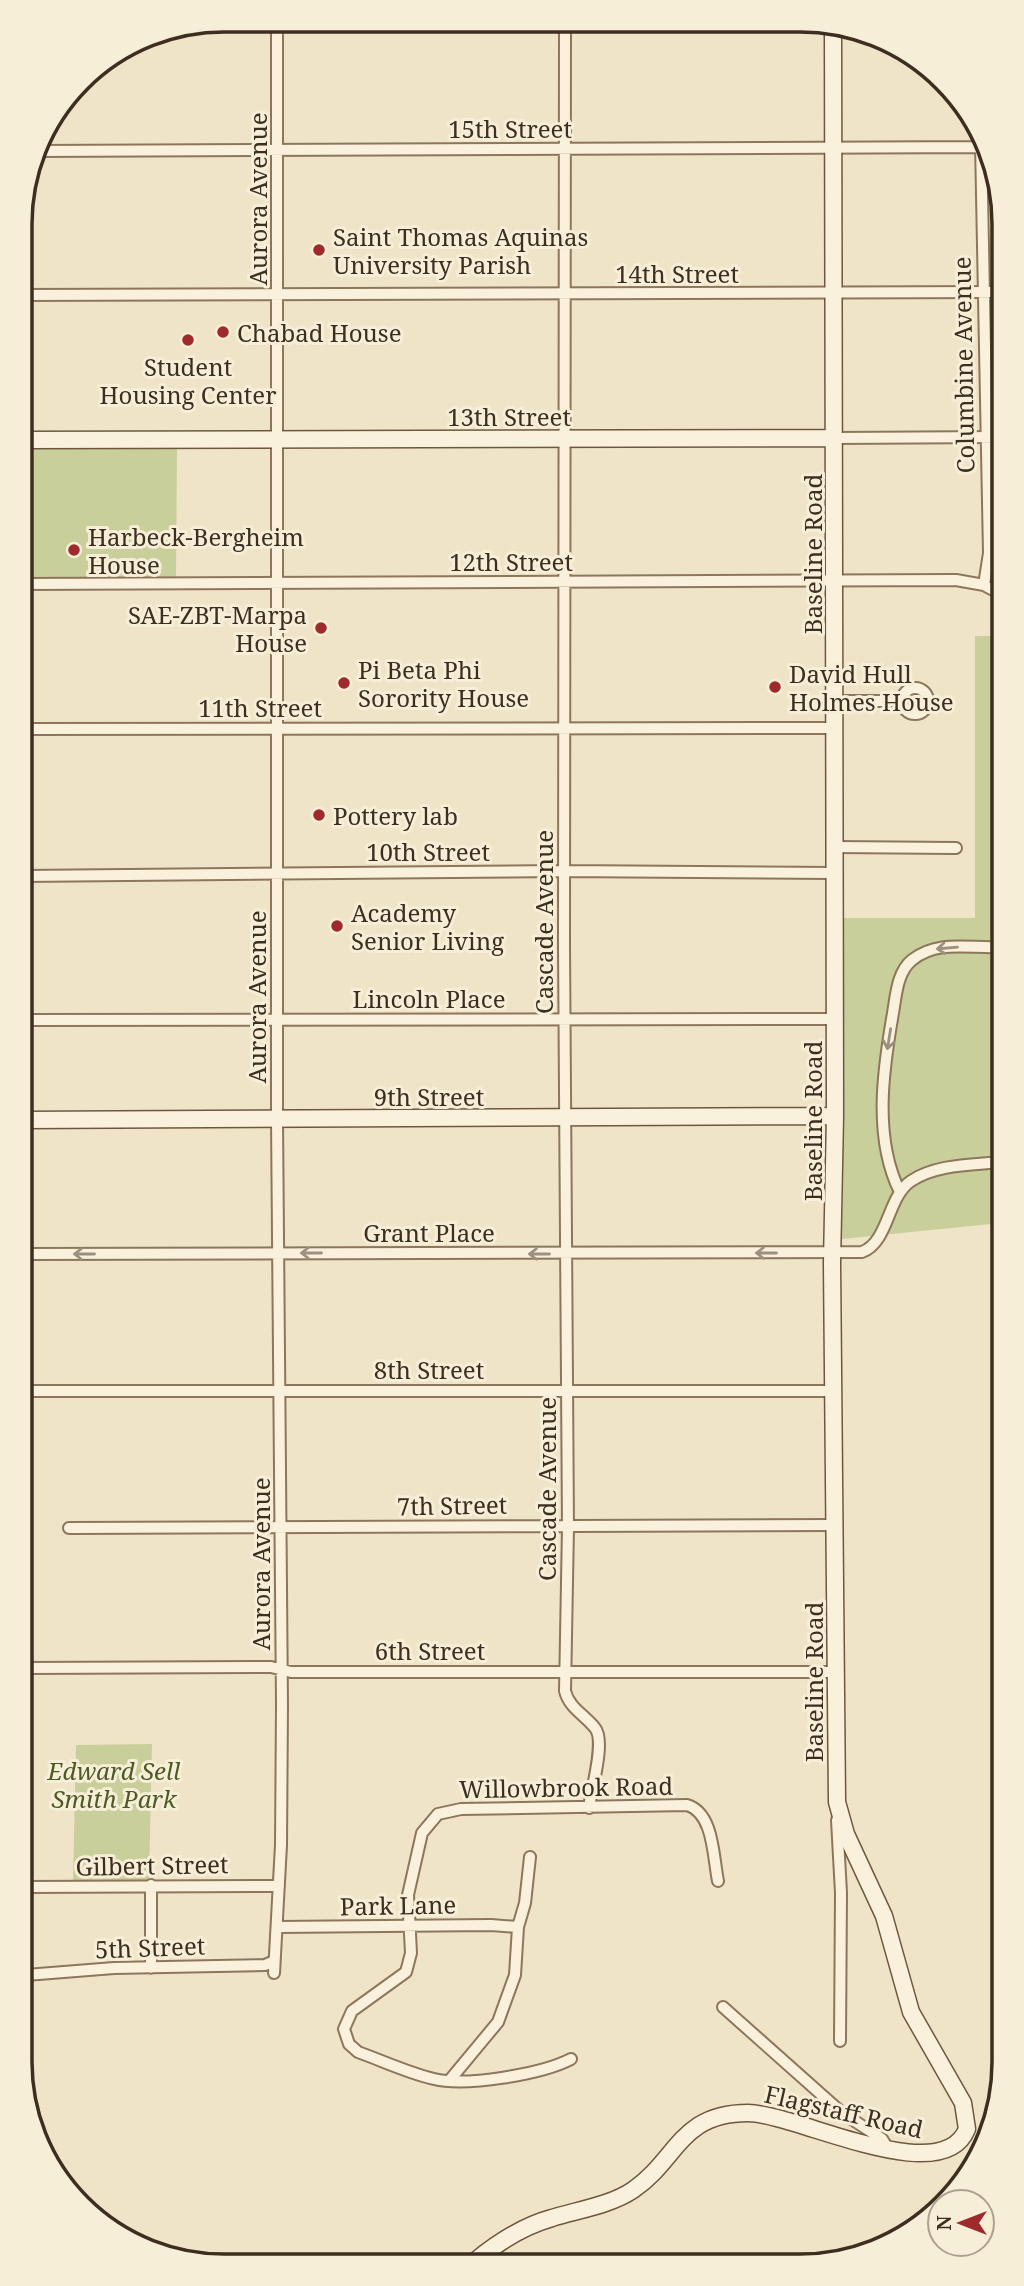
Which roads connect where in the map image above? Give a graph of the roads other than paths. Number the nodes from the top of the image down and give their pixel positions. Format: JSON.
{"nodes":[{"id":1,"x":277,"y":32,"type":"edge"},
{"id":2,"x":565,"y":32,"type":"edge"},
{"id":3,"x":833,"y":34,"type":"edge"},
{"id":4,"x":976,"y":146,"type":"edge"},
{"id":5,"x":834,"y":148,"type":"junction"},
{"id":6,"x":278,"y":149,"type":"junction"},
{"id":7,"x":565,"y":149,"type":"junction"},
{"id":8,"x":46,"y":151,"type":"edge"},
{"id":9,"x":982,"y":162,"type":"edge"},
{"id":10,"x":278,"y":292,"type":"junction"},
{"id":11,"x":992,"y":292,"type":"edge"},
{"id":12,"x":834,"y":293,"type":"junction"},
{"id":13,"x":981,"y":293,"type":"junction"},
{"id":14,"x":565,"y":294,"type":"junction"},
{"id":15,"x":32,"y":295,"type":"edge"},
{"id":16,"x":985,"y":437,"type":"junction"},
{"id":17,"x":992,"y":437,"type":"edge"},
{"id":18,"x":834,"y":438,"type":"junction"},
{"id":19,"x":565,"y":439,"type":"junction"},
{"id":20,"x":32,"y":440,"type":"edge"},
{"id":21,"x":276,"y":440,"type":"junction"},
{"id":22,"x":564,"y":582,"type":"junction"},
{"id":23,"x":834,"y":582,"type":"junction"},
{"id":24,"x":278,"y":583,"type":"junction"},
{"id":25,"x":32,"y":584,"type":"edge"},
{"id":26,"x":984,"y":585,"type":"junction"},
{"id":27,"x":992,"y":589,"type":"edge"},
{"id":28,"x":834,"y":701,"type":"junction"},
{"id":29,"x":902,"y":701,"type":"dead end"},
{"id":30,"x":565,"y":726,"type":"junction"},
{"id":31,"x":834,"y":728,"type":"junction"},
{"id":32,"x":32,"y":729,"type":"edge"},
{"id":33,"x":278,"y":729,"type":"junction"},
{"id":34,"x":834,"y":848,"type":"junction"},
{"id":35,"x":956,"y":848,"type":"dead end"},
{"id":36,"x":564,"y":871,"type":"junction"},
{"id":37,"x":834,"y":873,"type":"junction"},
{"id":38,"x":277,"y":874,"type":"junction"},
{"id":39,"x":32,"y":876,"type":"edge"},
{"id":40,"x":992,"y":947,"type":"edge"},
{"id":41,"x":565,"y":1018,"type":"junction"},
{"id":42,"x":278,"y":1019,"type":"junction"},
{"id":43,"x":835,"y":1019,"type":"junction"},
{"id":44,"x":32,"y":1020,"type":"edge"},
{"id":45,"x":835,"y":1116,"type":"junction"},
{"id":46,"x":565,"y":1118,"type":"junction"},
{"id":47,"x":278,"y":1119,"type":"junction"},
{"id":48,"x":32,"y":1120,"type":"edge"},
{"id":49,"x":992,"y":1163,"type":"edge"},
{"id":50,"x":900,"y":1192,"type":"junction"},
{"id":51,"x":834,"y":1252,"type":"junction"},
{"id":52,"x":279,"y":1253,"type":"junction"},
{"id":53,"x":32,"y":1254,"type":"edge"},
{"id":54,"x":565,"y":1254,"type":"junction"},
{"id":55,"x":280,"y":1390,"type":"junction"},
{"id":56,"x":32,"y":1391,"type":"edge"},
{"id":57,"x":566,"y":1391,"type":"junction"},
{"id":58,"x":834,"y":1391,"type":"junction"},
{"id":59,"x":836,"y":1525,"type":"junction"},
{"id":60,"x":568,"y":1527,"type":"junction"},
{"id":61,"x":69,"y":1528,"type":"dead end"},
{"id":62,"x":281,"y":1529,"type":"junction"},
{"id":63,"x":32,"y":1668,"type":"edge"},
{"id":64,"x":281,"y":1669,"type":"junction"},
{"id":65,"x":566,"y":1670,"type":"junction"},
{"id":66,"x":835,"y":1672,"type":"junction"},
{"id":67,"x":837,"y":1802,"type":"junction"},
{"id":68,"x":589,"y":1808,"type":"junction"},
{"id":69,"x":530,"y":1857,"type":"dead end"},
{"id":70,"x":718,"y":1881,"type":"dead end"},
{"id":71,"x":151,"y":1885,"type":"junction"},
{"id":72,"x":279,"y":1886,"type":"junction"},
{"id":73,"x":32,"y":1888,"type":"edge"},
{"id":74,"x":408,"y":1926,"type":"junction"},
{"id":75,"x":278,"y":1927,"type":"junction"},
{"id":76,"x":518,"y":1927,"type":"junction"},
{"id":77,"x":274,"y":1967,"type":"joint"},
{"id":78,"x":151,"y":1968,"type":"junction"},
{"id":79,"x":32,"y":1975,"type":"edge"},
{"id":80,"x":723,"y":2007,"type":"dead end"},
{"id":81,"x":840,"y":2041,"type":"dead end"},
{"id":82,"x":571,"y":2059,"type":"dead end"},
{"id":83,"x":449,"y":2081,"type":"junction"},
{"id":84,"x":889,"y":2150,"type":"junction"},
{"id":85,"x":484,"y":2254,"type":"edge"}],
"edges":[{"from":1,"to":6,"type":"street","name":"Aurora Avenue"},
{"from":2,"to":7,"type":"street","name":"Cascade Avenue"},
{"from":3,"to":5,"type":"street","name":"Baseline Road"},
{"from":4,"to":5,"type":"street","name":"15th Street"},
{"from":5,"to":7,"type":"street","name":"15th Street"},
{"from":5,"to":12,"type":"street","name":"Baseline Road"},
{"from":6,"to":7,"type":"street","name":"15th Street"},
{"from":6,"to":8,"type":"street","name":"15th Street"},
{"from":6,"to":10,"type":"street","name":"Aurora Avenue"},
{"from":7,"to":14,"type":"street","name":"Cascade Avenue"},
{"from":9,"to":13,"type":"street","name":"Columbine Avenue"},
{"from":10,"to":14,"type":"street","name":"14th Street"},
{"from":10,"to":15,"type":"street","name":"14th Street"},
{"from":10,"to":21,"type":"street","name":"Aurora Avenue"},
{"from":11,"to":13,"type":"street","name":"14th Street"},
{"from":12,"to":13,"type":"street","name":"14th Street"},
{"from":12,"to":14,"type":"street","name":"14th Street"},
{"from":12,"to":18,"type":"street","name":"Baseline Road"},
{"from":13,"to":16,"type":"street","name":"Columbine Avenue"},
{"from":14,"to":19,"type":"street","name":"Cascade Avenue"},
{"from":16,"to":17,"type":"street","name":"13th Street"},
{"from":16,"to":18,"type":"street","name":"13th Street"},
{"from":16,"to":26,"type":"street","name":"Columbine Avenue"},
{"from":18,"to":19,"type":"street","name":"13th Street"},
{"from":18,"to":23,"type":"street","name":"Baseline Road"},
{"from":19,"to":21,"type":"street","name":"13th Street"},
{"from":19,"to":22,"type":"street","name":"Cascade Avenue"},
{"from":20,"to":21,"type":"street","name":"13th Street"},
{"from":21,"to":24,"type":"street","name":"Aurora Avenue"},
{"from":22,"to":23,"type":"street","name":"12th Street"},
{"from":22,"to":24,"type":"street","name":"12th Street"},
{"from":22,"to":30,"type":"street","name":"Cascade Avenue"},
{"from":23,"to":26,"type":"street","name":"12th Street"},
{"from":23,"to":28,"type":"street","name":"Baseline Road"},
{"from":24,"to":25,"type":"street","name":"12th Street"},
{"from":24,"to":33,"type":"street","name":"Aurora Avenue"},
{"from":26,"to":27,"type":"street","name":"12th Street"},
{"from":28,"to":29,"type":"street"},
{"from":28,"to":31,"type":"street","name":"Baseline Road"},
{"from":30,"to":31,"type":"street","name":"11th Street"},
{"from":30,"to":33,"type":"street","name":"11th Street"},
{"from":30,"to":36,"type":"street","name":"Cascade Avenue"},
{"from":31,"to":34,"type":"street","name":"Baseline Road"},
{"from":32,"to":33,"type":"street","name":"11th Street"},
{"from":33,"to":38,"type":"street","name":"Aurora Avenue"},
{"from":34,"to":35,"type":"street"},
{"from":34,"to":37,"type":"street","name":"Baseline Road"},
{"from":36,"to":37,"type":"street","name":"10th Street"},
{"from":36,"to":38,"type":"street","name":"10th Street"},
{"from":36,"to":41,"type":"street","name":"Cascade Avenue"},
{"from":37,"to":43,"type":"street","name":"Baseline Road"},
{"from":38,"to":39,"type":"street","name":"10th Street"},
{"from":38,"to":42,"type":"street","name":"Aurora Avenue"},
{"from":40,"to":50,"type":"street","one_way":true},
{"from":41,"to":42,"type":"street","name":"Lincoln Place"},
{"from":41,"to":43,"type":"street","name":"Lincoln Place"},
{"from":41,"to":46,"type":"street","name":"Cascade Avenue"},
{"from":42,"to":44,"type":"street","name":"Lincoln Place"},
{"from":42,"to":47,"type":"street","name":"Aurora Avenue"},
{"from":43,"to":45,"type":"street","name":"Baseline Road"},
{"from":45,"to":46,"type":"street","name":"9th Street"},
{"from":45,"to":51,"type":"street","name":"Baseline Road"},
{"from":46,"to":47,"type":"street","name":"9th Street"},
{"from":46,"to":54,"type":"street","name":"Cascade Avenue"},
{"from":47,"to":48,"type":"street","name":"9th Street"},
{"from":47,"to":52,"type":"street","name":"Aurora Avenue"},
{"from":49,"to":50,"type":"street"},
{"from":50,"to":51,"type":"street","name":"Grant Place"},
{"from":51,"to":54,"type":"street","name":"Grant Place","one_way":true},
{"from":51,"to":58,"type":"street","name":"Baseline Road"},
{"from":52,"to":53,"type":"street","name":"Grant Place","one_way":true},
{"from":54,"to":52,"type":"street","name":"Grant Place","one_way":true},
{"from":52,"to":55,"type":"street","name":"Aurora Avenue"},
{"from":54,"to":57,"type":"street","name":"Cascade Avenue"},
{"from":55,"to":56,"type":"street","name":"8th Street"},
{"from":55,"to":57,"type":"street","name":"8th Street"},
{"from":55,"to":62,"type":"street","name":"Aurora Avenue"},
{"from":57,"to":58,"type":"street","name":"8th Street"},
{"from":57,"to":60,"type":"street","name":"Cascade Avenue"},
{"from":58,"to":59,"type":"street","name":"Baseline Road"},
{"from":59,"to":60,"type":"street","name":"7th Street"},
{"from":59,"to":66,"type":"street","name":"Baseline Road"},
{"from":60,"to":62,"type":"street","name":"7th Street"},
{"from":60,"to":65,"type":"street","name":"Cascade Avenue"},
{"from":61,"to":62,"type":"street","name":"7th Street"},
{"from":62,"to":64,"type":"street","name":"Aurora Avenue"},
{"from":63,"to":64,"type":"street","name":"6th Street"},
{"from":64,"to":65,"type":"street","name":"6th Street"},
{"from":64,"to":72,"type":"street","name":"Aurora Avenue"},
{"from":65,"to":66,"type":"street","name":"6th Street"},
{"from":65,"to":68,"type":"street","name":"Cascade Avenue"},
{"from":66,"to":67,"type":"street","name":"Baseline Road"},
{"from":67,"to":81,"type":"street","name":"Baseline Road"},
{"from":67,"to":84,"type":"street","name":"Flagstaff Road"},
{"from":68,"to":70,"type":"street","name":"Willowbrook Road"},
{"from":68,"to":74,"type":"street","name":"Willowbrook Road"},
{"from":69,"to":76,"type":"street"},
{"from":71,"to":72,"type":"street","name":"Gilbert Street"},
{"from":71,"to":73,"type":"street","name":"Gilbert Street"},
{"from":71,"to":78,"type":"street"},
{"from":72,"to":75,"type":"street","name":"Aurora Avenue"},
{"from":74,"to":75,"type":"street","name":"Park Lane"},
{"from":74,"to":76,"type":"street","name":"Park Lane"},
{"from":74,"to":83,"type":"street","name":"Willowbrook Road"},
{"from":75,"to":77,"type":"street","name":"Aurora Avenue"},
{"from":76,"to":83,"type":"street"},
{"from":77,"to":78,"type":"street","name":"5th Street"},
{"from":78,"to":79,"type":"street","name":"5th Street"},
{"from":80,"to":84,"type":"street"},
{"from":82,"to":83,"type":"street"},
{"from":84,"to":85,"type":"street","name":"Flagstaff Road"}]}
